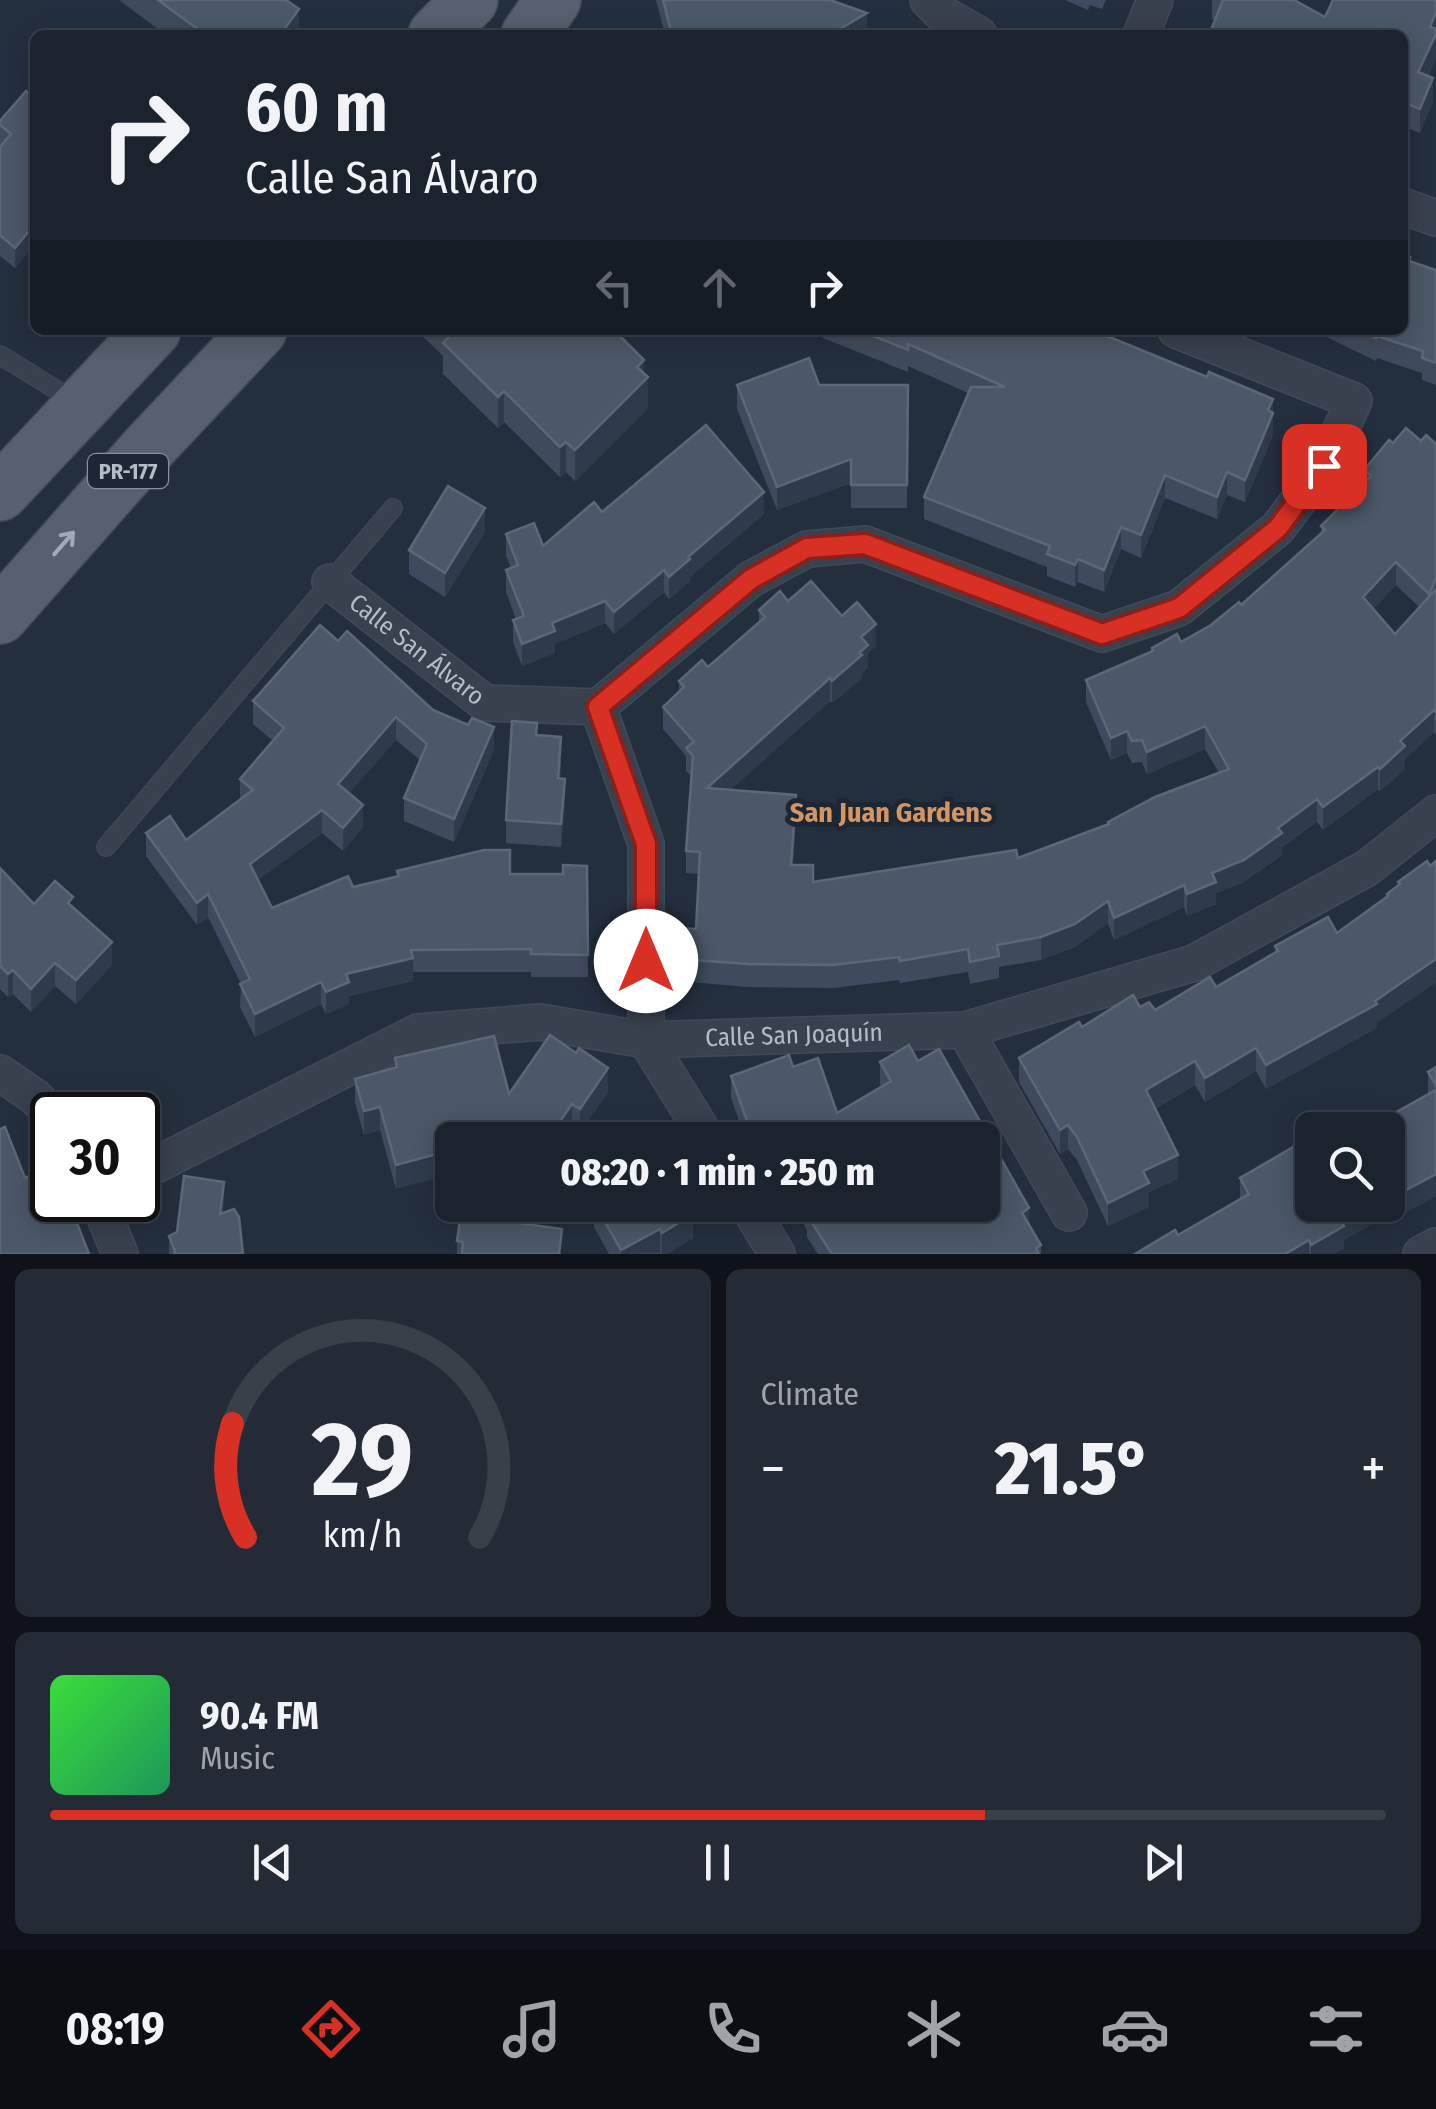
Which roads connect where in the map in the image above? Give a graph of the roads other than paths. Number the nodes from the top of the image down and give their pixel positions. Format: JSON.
{"nodes":[{"id":1,"x":470,"y":0,"type":"edge"},
{"id":2,"x":553,"y":0,"type":"edge"},
{"id":3,"x":928,"y":0,"type":"edge"},
{"id":4,"x":1155,"y":0,"type":"edge"},
{"id":5,"x":441,"y":30,"type":"edge"},
{"id":6,"x":533,"y":30,"type":"edge"},
{"id":7,"x":970,"y":30,"type":"edge"},
{"id":8,"x":1143,"y":30,"type":"edge"},
{"id":9,"x":148,"y":335,"type":"edge"},
{"id":10,"x":254,"y":335,"type":"edge"},
{"id":11,"x":1189,"y":335,"type":"edge"},
{"id":12,"x":0,"y":355,"type":"edge"},
{"id":13,"x":80,"y":405,"type":"junction"},
{"id":14,"x":0,"y":493,"type":"edge"},
{"id":15,"x":393,"y":508,"type":"dead end"},
{"id":16,"x":330,"y":582,"type":"junction"},
{"id":17,"x":0,"y":616,"type":"edge"},
{"id":18,"x":598,"y":707,"type":"junction"},
{"id":19,"x":1436,"y":813,"type":"edge"},
{"id":20,"x":106,"y":846,"type":"dead end"},
{"id":21,"x":965,"y":1030,"type":"junction"},
{"id":22,"x":646,"y":1040,"type":"junction"},
{"id":23,"x":0,"y":1073,"type":"edge"},
{"id":24,"x":30,"y":1094,"type":"edge"},
{"id":25,"x":697,"y":1122,"type":"edge"},
{"id":26,"x":160,"y":1163,"type":"edge"},
{"id":27,"x":1069,"y":1213,"type":"dead end"},
{"id":28,"x":107,"y":1222,"type":"edge"},
{"id":29,"x":757,"y":1222,"type":"edge"},
{"id":30,"x":1436,"y":1246,"type":"edge"},
{"id":31,"x":120,"y":1254,"type":"edge"},
{"id":32,"x":777,"y":1254,"type":"edge"},
{"id":33,"x":1421,"y":1254,"type":"edge"}],
"edges":[{"from":1,"to":5,"type":"main road"},
{"from":2,"to":6,"type":"main road"},
{"from":3,"to":7,"type":"street"},
{"from":4,"to":8,"type":"street"},
{"from":9,"to":13,"type":"main road"},
{"from":17,"to":10,"type":"main road","number":"PR-177","one_way":true},
{"from":11,"to":18,"type":"street"},
{"from":12,"to":13,"type":"lane"},
{"from":13,"to":14,"type":"main road"},
{"from":15,"to":16,"type":"lane"},
{"from":16,"to":18,"type":"street","name":"Calle San Álvaro"},
{"from":16,"to":20,"type":"lane"},
{"from":18,"to":22,"type":"street"},
{"from":19,"to":21,"type":"street","name":"Calle San Joaquín"},
{"from":21,"to":22,"type":"street","name":"Calle San Joaquín"},
{"from":21,"to":27,"type":"street"},
{"from":22,"to":25,"type":"street"},
{"from":22,"to":26,"type":"street","name":"Calle San Joaquín"},
{"from":23,"to":24,"type":"street"},
{"from":28,"to":31,"type":"street"},
{"from":29,"to":32,"type":"street"},
{"from":30,"to":33,"type":"street"}]}
